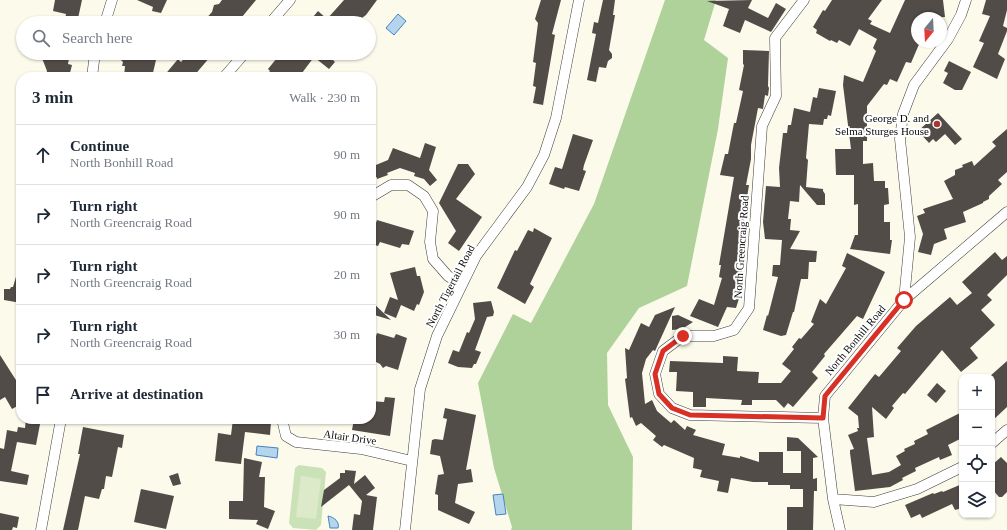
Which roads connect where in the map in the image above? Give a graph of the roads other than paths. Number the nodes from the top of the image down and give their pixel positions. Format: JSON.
{"nodes":[{"id":1,"x":112,"y":0,"type":"edge"},
{"id":2,"x":290,"y":0,"type":"edge"},
{"id":3,"x":579,"y":0,"type":"edge"},
{"id":4,"x":804,"y":0,"type":"edge"},
{"id":5,"x":966,"y":0,"type":"edge"},
{"id":6,"x":106,"y":16,"type":"edge"},
{"id":7,"x":276,"y":16,"type":"edge"},
{"id":8,"x":94,"y":60,"type":"edge"},
{"id":9,"x":239,"y":60,"type":"edge"},
{"id":10,"x":93,"y":72,"type":"edge"},
{"id":11,"x":228,"y":72,"type":"edge"},
{"id":12,"x":376,"y":194,"type":"edge"},
{"id":13,"x":1007,"y":212,"type":"edge"},
{"id":14,"x":462,"y":284,"type":"junction"},
{"id":15,"x":904,"y":300,"type":"junction"},
{"id":16,"x":823,"y":418,"type":"junction"},
{"id":17,"x":60,"y":424,"type":"edge"},
{"id":18,"x":283,"y":424,"type":"edge"},
{"id":19,"x":1007,"y":430,"type":"edge"},
{"id":20,"x":995,"y":440,"type":"edge"},
{"id":21,"x":412,"y":461,"type":"junction"},
{"id":22,"x":959,"y":468,"type":"edge"},
{"id":23,"x":833,"y":499,"type":"junction"},
{"id":24,"x":41,"y":530,"type":"edge"},
{"id":25,"x":405,"y":530,"type":"edge"},
{"id":26,"x":840,"y":530,"type":"edge"}],
"edges":[{"from":1,"to":6,"type":"street"},
{"from":2,"to":7,"type":"street"},
{"from":3,"to":14,"type":"street","name":"North Tigertail Road"},
{"from":4,"to":16,"type":"street","name":"North Greencraig Road"},
{"from":5,"to":15,"type":"street"},
{"from":8,"to":10,"type":"street"},
{"from":9,"to":11,"type":"street"},
{"from":12,"to":14,"type":"street"},
{"from":13,"to":15,"type":"street","name":"North Bonhill Road"},
{"from":14,"to":21,"type":"street","name":"North Tigertail Road"},
{"from":15,"to":16,"type":"street","name":"North Bonhill Road"},
{"from":16,"to":23,"type":"street","name":"North Bonhill Road"},
{"from":17,"to":24,"type":"street"},
{"from":18,"to":21,"type":"street","name":"Altair Drive"},
{"from":19,"to":20,"type":"street"},
{"from":21,"to":25,"type":"street","name":"North Tigertail Road"},
{"from":22,"to":23,"type":"street"},
{"from":23,"to":26,"type":"street","name":"North Bonhill Road"}]}
